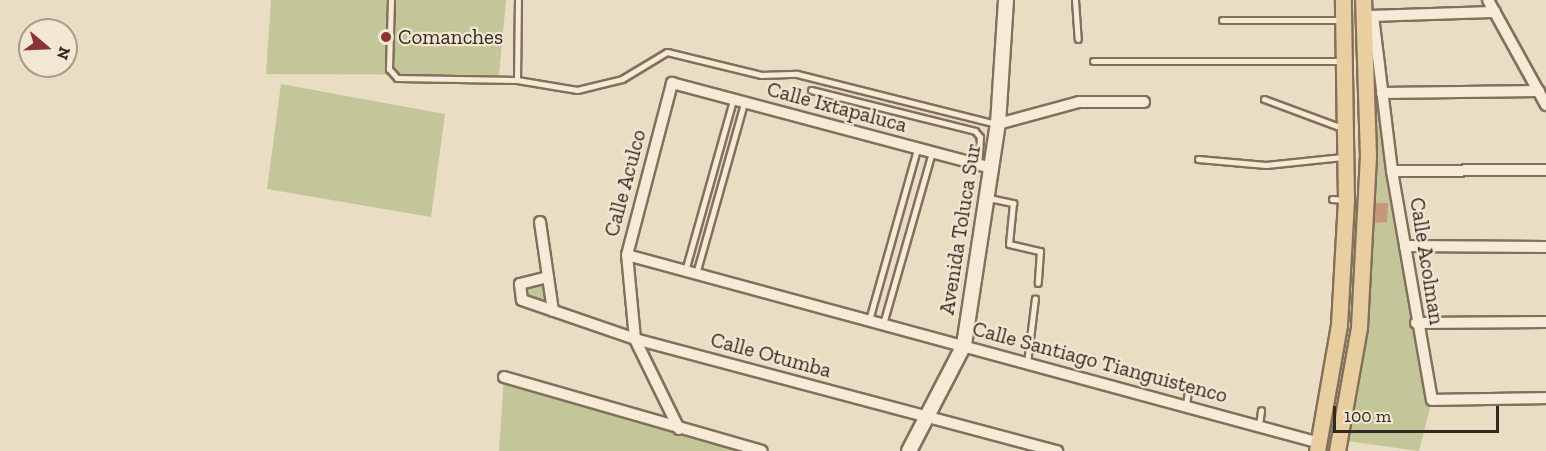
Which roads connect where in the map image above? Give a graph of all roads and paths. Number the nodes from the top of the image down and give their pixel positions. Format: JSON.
{"nodes":[{"id":1,"x":391,"y":0,"type":"edge"},
{"id":2,"x":518,"y":0,"type":"edge"},
{"id":3,"x":1006,"y":0,"type":"edge"},
{"id":4,"x":1075,"y":0,"type":"edge"},
{"id":5,"x":1343,"y":0,"type":"edge"},
{"id":6,"x":1363,"y":0,"type":"edge"},
{"id":7,"x":1488,"y":0,"type":"edge"},
{"id":8,"x":1495,"y":12,"type":"junction"},
{"id":9,"x":1368,"y":16,"type":"junction"},
{"id":10,"x":1221,"y":20,"type":"dead end"},
{"id":11,"x":1343,"y":20,"type":"junction"},
{"id":12,"x":1078,"y":39,"type":"dead end"},
{"id":13,"x":1093,"y":61,"type":"dead end"},
{"id":14,"x":1344,"y":61,"type":"junction"},
{"id":15,"x":517,"y":80,"type":"junction"},
{"id":16,"x":672,"y":83,"type":"joint"},
{"id":17,"x":811,"y":90,"type":"dead end"},
{"id":18,"x":1539,"y":91,"type":"junction"},
{"id":19,"x":1382,"y":93,"type":"junction"},
{"id":20,"x":1264,"y":99,"type":"dead end"},
{"id":21,"x":733,"y":100,"type":"junction"},
{"id":22,"x":1144,"y":102,"type":"dead end"},
{"id":23,"x":744,"y":103,"type":"junction"},
{"id":24,"x":1546,"y":105,"type":"edge"},
{"id":25,"x":998,"y":124,"type":"junction"},
{"id":26,"x":1346,"y":129,"type":"junction"},
{"id":27,"x":917,"y":149,"type":"junction"},
{"id":28,"x":932,"y":152,"type":"junction"},
{"id":29,"x":1347,"y":157,"type":"junction"},
{"id":30,"x":1198,"y":159,"type":"dead end"},
{"id":31,"x":985,"y":167,"type":"junction"},
{"id":32,"x":1546,"y":170,"type":"edge"},
{"id":33,"x":1392,"y":171,"type":"junction"},
{"id":34,"x":987,"y":198,"type":"junction"},
{"id":35,"x":540,"y":222,"type":"dead end"},
{"id":36,"x":1405,"y":246,"type":"junction"},
{"id":37,"x":1546,"y":247,"type":"edge"},
{"id":38,"x":627,"y":255,"type":"junction"},
{"id":39,"x":690,"y":273,"type":"junction"},
{"id":40,"x":548,"y":277,"type":"junction"},
{"id":41,"x":1038,"y":283,"type":"dead end"},
{"id":42,"x":1035,"y":298,"type":"dead end"},
{"id":43,"x":553,"y":311,"type":"junction"},
{"id":44,"x":869,"y":322,"type":"junction"},
{"id":45,"x":1546,"y":322,"type":"edge"},
{"id":46,"x":1416,"y":323,"type":"junction"},
{"id":47,"x":883,"y":325,"type":"junction"},
{"id":48,"x":635,"y":339,"type":"junction"},
{"id":49,"x":1338,"y":340,"type":"junction"},
{"id":50,"x":1358,"y":343,"type":"junction"},
{"id":51,"x":963,"y":345,"type":"junction"},
{"id":52,"x":1027,"y":363,"type":"junction"},
{"id":53,"x":504,"y":377,"type":"dead end"},
{"id":54,"x":1546,"y":398,"type":"edge"},
{"id":55,"x":1261,"y":410,"type":"dead end"},
{"id":56,"x":926,"y":416,"type":"junction"},
{"id":57,"x":1259,"y":425,"type":"junction"},
{"id":58,"x":679,"y":429,"type":"junction"},
{"id":59,"x":1319,"y":447,"type":"edge"},
{"id":60,"x":762,"y":451,"type":"edge"},
{"id":61,"x":909,"y":451,"type":"edge"},
{"id":62,"x":1057,"y":451,"type":"edge"},
{"id":63,"x":1337,"y":451,"type":"edge"}],
"edges":[{"from":1,"to":15,"type":"lane"},
{"from":2,"to":15,"type":"lane"},
{"from":3,"to":25,"type":"street","name":"Avenida Toluca Sur"},
{"from":4,"to":12,"type":"lane"},
{"from":5,"to":11,"type":"main road"},
{"from":6,"to":9,"type":"main road"},
{"from":7,"to":8,"type":"street"},
{"from":8,"to":9,"type":"street"},
{"from":8,"to":18,"type":"street"},
{"from":9,"to":19,"type":"street","name":"Calle Acolman"},
{"from":9,"to":50,"type":"main road"},
{"from":10,"to":11,"type":"lane"},
{"from":11,"to":14,"type":"main road"},
{"from":13,"to":14,"type":"lane"},
{"from":14,"to":26,"type":"main road"},
{"from":15,"to":25,"type":"lane"},
{"from":16,"to":21,"type":"street","name":"Calle Ixtapaluca"},
{"from":16,"to":38,"type":"street","name":"Calle Aculco"},
{"from":17,"to":31,"type":"lane"},
{"from":18,"to":19,"type":"street"},
{"from":18,"to":24,"type":"street"},
{"from":19,"to":33,"type":"street","name":"Calle Acolman"},
{"from":20,"to":26,"type":"lane"},
{"from":21,"to":23,"type":"street","name":"Calle Ixtapaluca"},
{"from":21,"to":39,"type":"lane"},
{"from":22,"to":25,"type":"street"},
{"from":23,"to":27,"type":"street","name":"Calle Ixtapaluca"},
{"from":23,"to":39,"type":"lane"},
{"from":25,"to":31,"type":"street","name":"Avenida Toluca Sur"},
{"from":26,"to":29,"type":"main road"},
{"from":27,"to":28,"type":"street","name":"Calle Ixtapaluca"},
{"from":27,"to":44,"type":"lane"},
{"from":28,"to":31,"type":"street","name":"Calle Ixtapaluca"},
{"from":28,"to":47,"type":"lane"},
{"from":29,"to":30,"type":"lane"},
{"from":29,"to":49,"type":"main road"},
{"from":31,"to":34,"type":"street","name":"Avenida Toluca Sur"},
{"from":32,"to":33,"type":"street"},
{"from":33,"to":36,"type":"street","name":"Calle Acolman"},
{"from":34,"to":41,"type":"lane"},
{"from":34,"to":51,"type":"street","name":"Avenida Toluca Sur"},
{"from":35,"to":40,"type":"street"},
{"from":36,"to":37,"type":"street"},
{"from":36,"to":46,"type":"street","name":"Calle Acolman"},
{"from":38,"to":39,"type":"street","name":"Calle Santiago Tianguistenco"},
{"from":38,"to":48,"type":"street","name":"Calle Aculco"},
{"from":39,"to":44,"type":"street","name":"Calle Santiago Tianguistenco"},
{"from":40,"to":43,"type":"street"},
{"from":40,"to":43,"type":"street","name":"Calle Otumba"},
{"from":42,"to":52,"type":"lane"},
{"from":43,"to":48,"type":"street","name":"Calle Otumba"},
{"from":44,"to":47,"type":"street","name":"Calle Santiago Tianguistenco"},
{"from":45,"to":46,"type":"street"},
{"from":46,"to":54,"type":"street","name":"Calle Acolman"},
{"from":47,"to":51,"type":"street","name":"Calle Santiago Tianguistenco"},
{"from":48,"to":56,"type":"street","name":"Calle Otumba"},
{"from":48,"to":58,"type":"street","name":"Calle Aculco"},
{"from":49,"to":50,"type":"main road"},
{"from":49,"to":59,"type":"main road"},
{"from":50,"to":63,"type":"main road"},
{"from":51,"to":52,"type":"street","name":"Calle Santiago Tianguistenco"},
{"from":51,"to":56,"type":"street","name":"Avenida Toluca Sur"},
{"from":52,"to":57,"type":"street","name":"Calle Santiago Tianguistenco"},
{"from":53,"to":58,"type":"street"},
{"from":55,"to":57,"type":"lane"},
{"from":56,"to":61,"type":"street","name":"Avenida Toluca Sur"},
{"from":56,"to":62,"type":"street","name":"Calle Otumba"},
{"from":57,"to":59,"type":"street","name":"Calle Santiago Tianguistenco"},
{"from":58,"to":60,"type":"street"}]}
